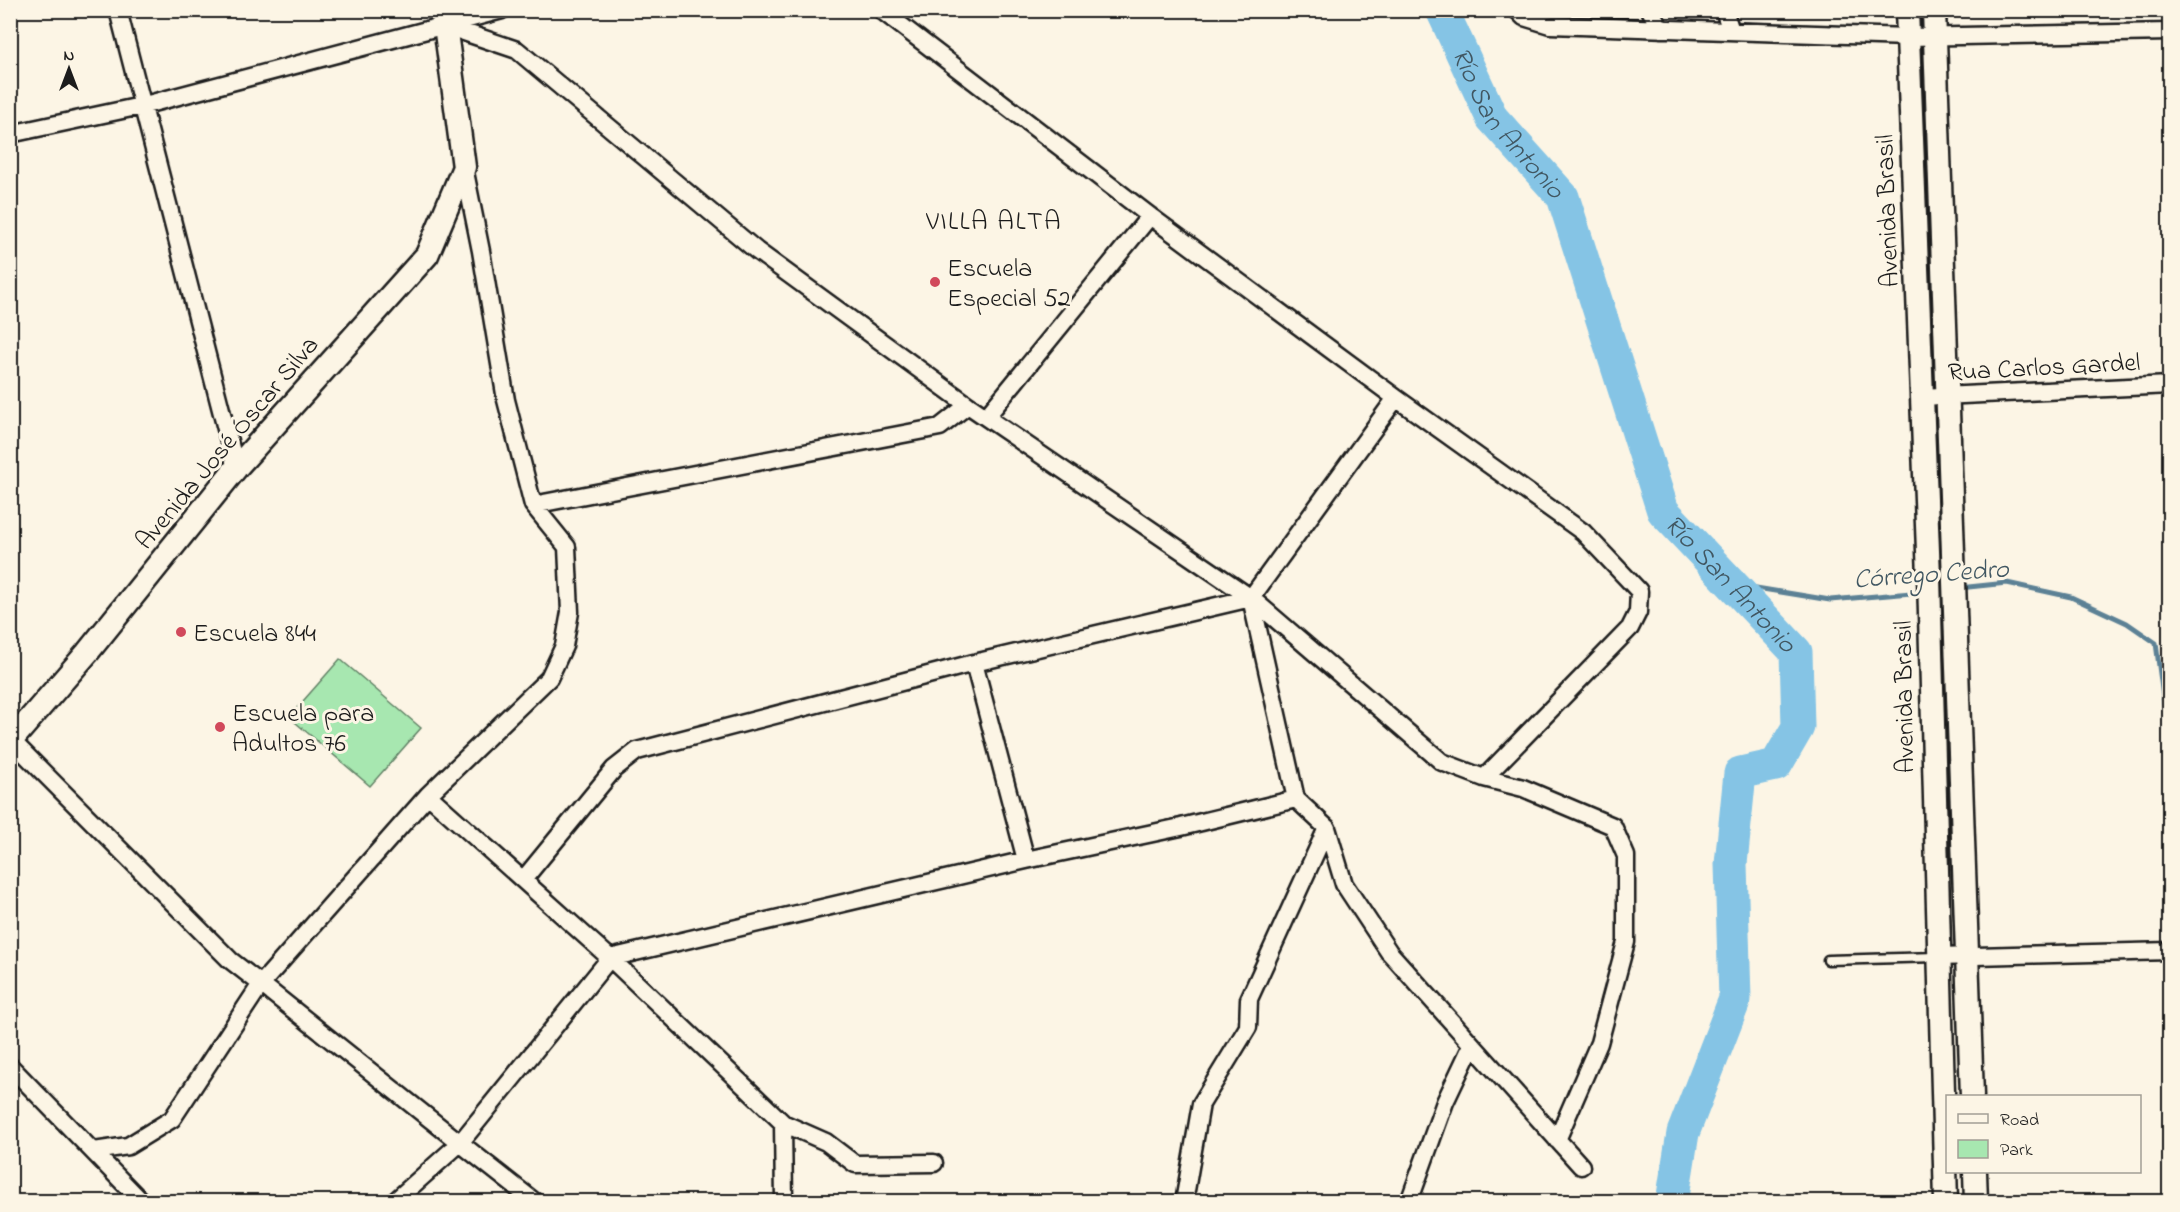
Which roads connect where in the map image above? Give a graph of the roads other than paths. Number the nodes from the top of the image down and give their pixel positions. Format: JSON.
{"nodes":[{"id":1,"x":118,"y":10,"type":"edge"},
{"id":2,"x":502,"y":10,"type":"edge"},
{"id":3,"x":881,"y":10,"type":"edge"},
{"id":4,"x":1517,"y":10,"type":"edge"},
{"id":5,"x":1650,"y":10,"type":"edge"},
{"id":6,"x":1724,"y":10,"type":"edge"},
{"id":7,"x":1907,"y":10,"type":"edge"},
{"id":8,"x":1934,"y":10,"type":"edge"},
{"id":9,"x":445,"y":18,"type":"edge"},
{"id":10,"x":1661,"y":29,"type":"junction"},
{"id":11,"x":1731,"y":32,"type":"junction"},
{"id":12,"x":2169,"y":32,"type":"edge"},
{"id":13,"x":1908,"y":37,"type":"junction"},
{"id":14,"x":1935,"y":38,"type":"junction"},
{"id":15,"x":141,"y":105,"type":"junction"},
{"id":16,"x":10,"y":134,"type":"edge"},
{"id":17,"x":464,"y":167,"type":"junction"},
{"id":18,"x":1150,"y":216,"type":"junction"},
{"id":19,"x":1942,"y":229,"type":"junction"},
{"id":20,"x":1915,"y":230,"type":"junction"},
{"id":21,"x":2169,"y":385,"type":"edge"},
{"id":22,"x":1946,"y":396,"type":"junction"},
{"id":23,"x":1921,"y":397,"type":"junction"},
{"id":24,"x":1396,"y":398,"type":"junction"},
{"id":25,"x":968,"y":405,"type":"junction"},
{"id":26,"x":987,"y":416,"type":"junction"},
{"id":27,"x":236,"y":468,"type":"junction"},
{"id":28,"x":533,"y":505,"type":"junction"},
{"id":29,"x":1251,"y":598,"type":"junction"},
{"id":30,"x":974,"y":663,"type":"junction"},
{"id":31,"x":11,"y":741,"type":"edge"},
{"id":32,"x":1484,"y":778,"type":"junction"},
{"id":33,"x":428,"y":795,"type":"junction"},
{"id":34,"x":1296,"y":799,"type":"junction"},
{"id":35,"x":1327,"y":828,"type":"junction"},
{"id":36,"x":1026,"y":860,"type":"junction"},
{"id":37,"x":523,"y":880,"type":"junction"},
{"id":38,"x":2169,"y":951,"type":"edge"},
{"id":39,"x":1967,"y":955,"type":"junction"},
{"id":40,"x":1938,"y":957,"type":"junction"},
{"id":41,"x":610,"y":958,"type":"junction"},
{"id":42,"x":1828,"y":960,"type":"dead end"},
{"id":43,"x":261,"y":984,"type":"junction"},
{"id":44,"x":1472,"y":1044,"type":"junction"},
{"id":45,"x":10,"y":1066,"type":"edge"},
{"id":46,"x":1972,"y":1095,"type":"edge"},
{"id":47,"x":783,"y":1123,"type":"junction"},
{"id":48,"x":1557,"y":1140,"type":"junction"},
{"id":49,"x":460,"y":1143,"type":"junction"},
{"id":50,"x":94,"y":1151,"type":"junction"},
{"id":51,"x":934,"y":1163,"type":"dead end"},
{"id":52,"x":1581,"y":1166,"type":"dead end"},
{"id":53,"x":1975,"y":1173,"type":"edge"},
{"id":54,"x":142,"y":1202,"type":"edge"},
{"id":55,"x":394,"y":1202,"type":"edge"},
{"id":56,"x":536,"y":1202,"type":"edge"},
{"id":57,"x":784,"y":1202,"type":"edge"},
{"id":58,"x":1184,"y":1202,"type":"edge"},
{"id":59,"x":1410,"y":1202,"type":"edge"},
{"id":60,"x":1946,"y":1202,"type":"edge"},
{"id":61,"x":1976,"y":1202,"type":"edge"}],
"edges":[{"from":1,"to":15,"type":"street"},
{"from":2,"to":9,"type":"street"},
{"from":3,"to":18,"type":"street"},
{"from":4,"to":10,"type":"street"},
{"from":5,"to":10,"type":"street"},
{"from":6,"to":11,"type":"street"},
{"from":7,"to":13,"type":"main road","name":"Avenida Brasil"},
{"from":8,"to":14,"type":"main road","name":"Avenida Brasil"},
{"from":9,"to":15,"type":"street"},
{"from":9,"to":17,"type":"main road"},
{"from":9,"to":25,"type":"street"},
{"from":10,"to":11,"type":"street"},
{"from":11,"to":13,"type":"street"},
{"from":12,"to":14,"type":"street"},
{"from":13,"to":14,"type":"street"},
{"from":13,"to":20,"type":"main road","name":"Avenida Brasil"},
{"from":14,"to":19,"type":"main road","name":"Avenida Brasil"},
{"from":15,"to":16,"type":"street"},
{"from":15,"to":27,"type":"street"},
{"from":17,"to":27,"type":"main road","name":"Avenida José Óscar Silva"},
{"from":17,"to":28,"type":"street"},
{"from":18,"to":24,"type":"street"},
{"from":18,"to":26,"type":"street"},
{"from":19,"to":20,"type":"main road"},
{"from":19,"to":22,"type":"main road","name":"Avenida Brasil"},
{"from":20,"to":23,"type":"main road","name":"Avenida Brasil"},
{"from":21,"to":22,"type":"street","name":"Rua Carlos Gardel"},
{"from":22,"to":23,"type":"street","name":"Rua Carlos Gardel"},
{"from":22,"to":39,"type":"main road","name":"Avenida Brasil"},
{"from":23,"to":40,"type":"main road","name":"Avenida Brasil"},
{"from":24,"to":29,"type":"street"},
{"from":24,"to":32,"type":"street"},
{"from":25,"to":26,"type":"street"},
{"from":25,"to":28,"type":"street"},
{"from":26,"to":29,"type":"street"},
{"from":27,"to":31,"type":"main road","name":"Avenida José Óscar Silva"},
{"from":28,"to":33,"type":"street"},
{"from":29,"to":30,"type":"street"},
{"from":29,"to":32,"type":"street"},
{"from":29,"to":34,"type":"street"},
{"from":30,"to":36,"type":"street"},
{"from":30,"to":37,"type":"street"},
{"from":31,"to":43,"type":"street"},
{"from":32,"to":48,"type":"street"},
{"from":33,"to":37,"type":"street"},
{"from":33,"to":43,"type":"street"},
{"from":34,"to":35,"type":"street"},
{"from":34,"to":36,"type":"street"},
{"from":35,"to":44,"type":"street"},
{"from":35,"to":58,"type":"street"},
{"from":36,"to":41,"type":"street"},
{"from":37,"to":41,"type":"street"},
{"from":38,"to":39,"type":"street"},
{"from":39,"to":40,"type":"street"},
{"from":39,"to":46,"type":"main road","name":"Avenida Brasil"},
{"from":40,"to":42,"type":"lane"},
{"from":40,"to":60,"type":"main road","name":"Avenida Brasil"},
{"from":41,"to":47,"type":"street"},
{"from":41,"to":49,"type":"street"},
{"from":43,"to":49,"type":"street"},
{"from":43,"to":50,"type":"street"},
{"from":44,"to":48,"type":"street"},
{"from":44,"to":59,"type":"street"},
{"from":45,"to":50,"type":"street"},
{"from":47,"to":51,"type":"street"},
{"from":47,"to":57,"type":"street"},
{"from":48,"to":52,"type":"street"},
{"from":49,"to":55,"type":"street"},
{"from":49,"to":56,"type":"street"},
{"from":50,"to":54,"type":"street"},
{"from":53,"to":61,"type":"main road"}]}
